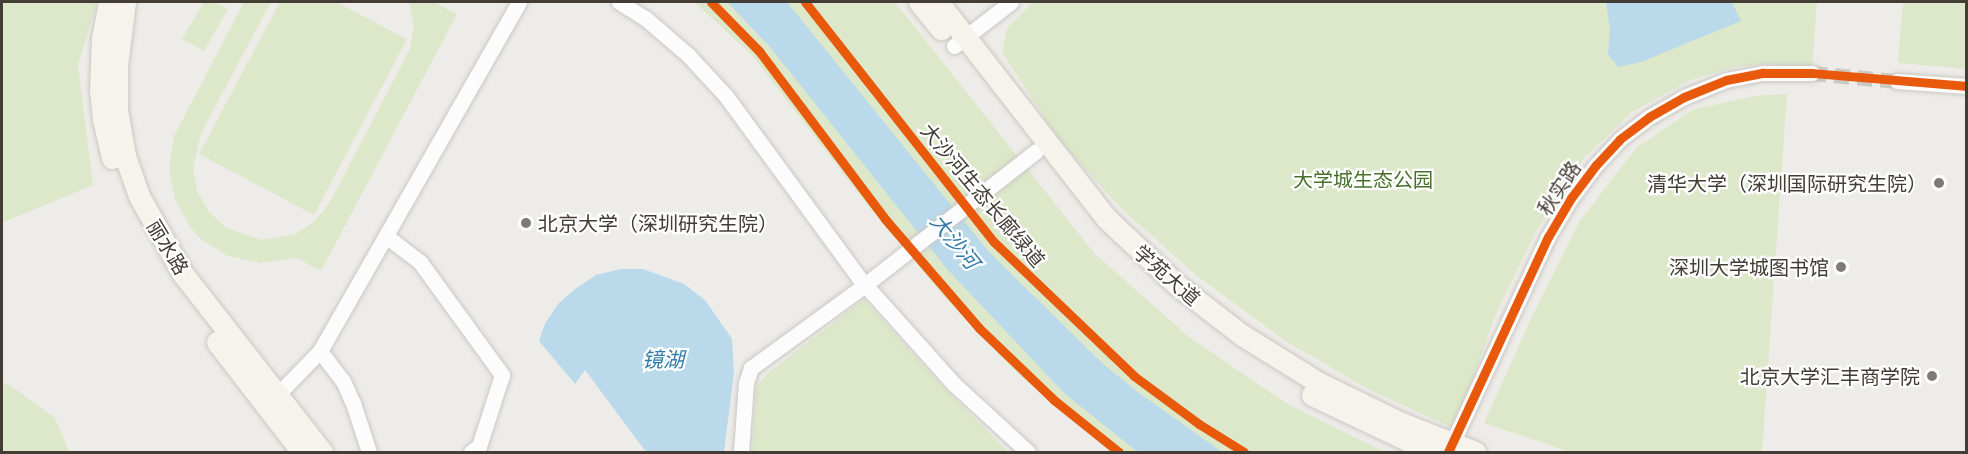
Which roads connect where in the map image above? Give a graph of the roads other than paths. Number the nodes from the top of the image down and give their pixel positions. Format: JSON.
{"nodes":[{"id":1,"x":109,"y":2,"type":"edge"},
{"id":2,"x":125,"y":2,"type":"edge"},
{"id":3,"x":519,"y":2,"type":"edge"},
{"id":4,"x":619,"y":2,"type":"edge"},
{"id":5,"x":919,"y":2,"type":"edge"},
{"id":6,"x":938,"y":2,"type":"edge"},
{"id":7,"x":1011,"y":2,"type":"edge"},
{"id":8,"x":960,"y":42,"type":"junction"},
{"id":9,"x":1812,"y":73,"type":"tunnel mouth"},
{"id":10,"x":1897,"y":81,"type":"tunnel mouth"},
{"id":11,"x":1966,"y":86,"type":"edge"},
{"id":12,"x":1036,"y":151,"type":"junction"},
{"id":13,"x":386,"y":236,"type":"junction"},
{"id":14,"x":866,"y":284,"type":"junction"},
{"id":15,"x":320,"y":351,"type":"junction"},
{"id":16,"x":277,"y":395,"type":"junction"},
{"id":17,"x":1450,"y":448,"type":"edge"},
{"id":18,"x":302,"y":453,"type":"edge"},
{"id":19,"x":322,"y":453,"type":"edge"},
{"id":20,"x":369,"y":453,"type":"edge"},
{"id":21,"x":471,"y":453,"type":"edge"},
{"id":22,"x":741,"y":453,"type":"edge"},
{"id":23,"x":1028,"y":453,"type":"edge"},
{"id":24,"x":1432,"y":453,"type":"edge"},
{"id":25,"x":1475,"y":453,"type":"edge"}],
"edges":[{"from":1,"to":18,"type":"street","name":"丽水路"},
{"from":2,"to":16,"type":"street","name":"丽水路"},
{"from":3,"to":13,"type":"street"},
{"from":4,"to":14,"type":"street"},
{"from":5,"to":8,"type":"street","name":"学苑大道"},
{"from":6,"to":8,"type":"street","name":"学苑大道"},
{"from":7,"to":8,"type":"street"},
{"from":8,"to":12,"type":"street","name":"学苑大道"},
{"from":8,"to":17,"type":"street","name":"学苑大道"},
{"from":9,"to":17,"type":"street","name":"秋实路"},
{"from":10,"to":11,"type":"street"},
{"from":12,"to":14,"type":"street"},
{"from":12,"to":24,"type":"street","name":"学苑大道"},
{"from":13,"to":15,"type":"street"},
{"from":13,"to":21,"type":"street"},
{"from":14,"to":22,"type":"street"},
{"from":14,"to":23,"type":"street"},
{"from":15,"to":16,"type":"street"},
{"from":15,"to":20,"type":"street"},
{"from":16,"to":19,"type":"street","name":"丽水路"},
{"from":17,"to":25,"type":"street","name":"学苑大道"}]}
